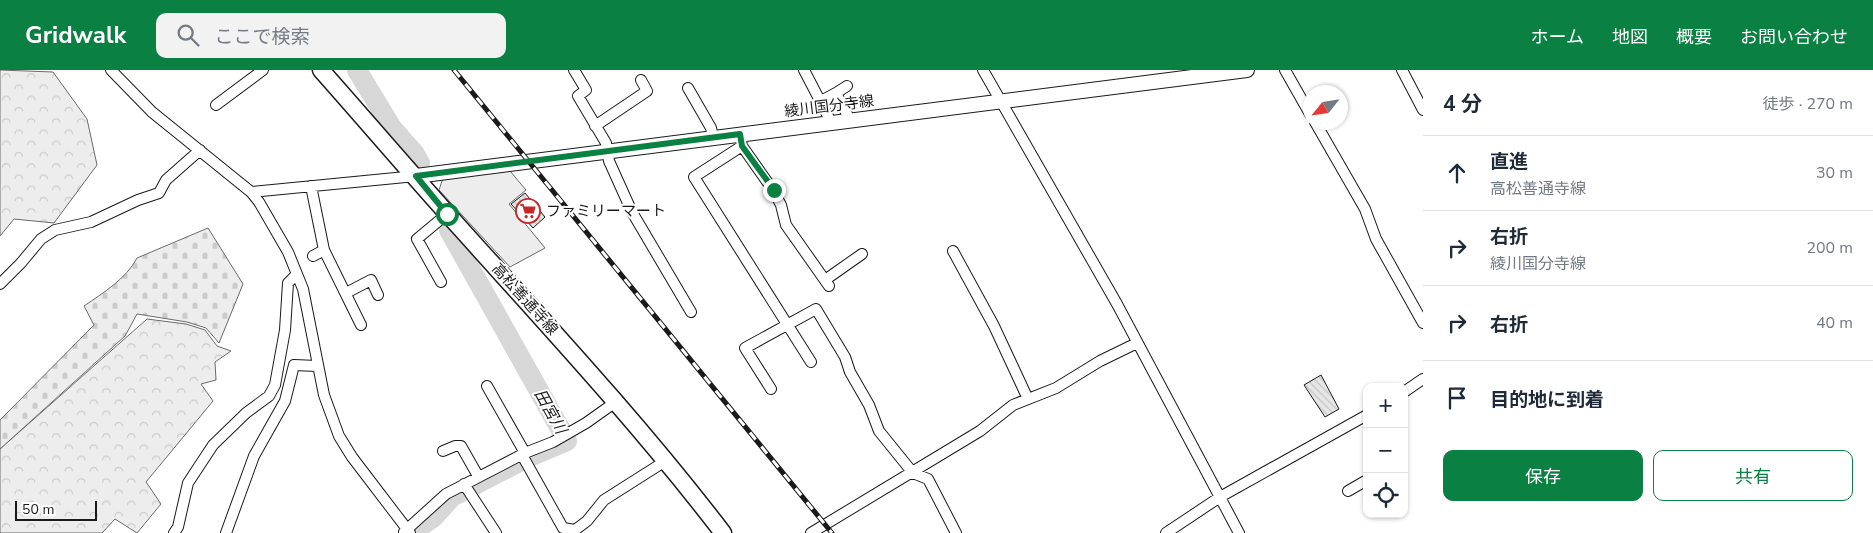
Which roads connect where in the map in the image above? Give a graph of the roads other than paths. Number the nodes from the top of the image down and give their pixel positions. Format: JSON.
{"nodes":[{"id":1,"x":111,"y":70,"type":"edge"},
{"id":2,"x":263,"y":70,"type":"edge"},
{"id":3,"x":321,"y":70,"type":"edge"},
{"id":4,"x":574,"y":70,"type":"edge"},
{"id":5,"x":804,"y":70,"type":"edge"},
{"id":6,"x":984,"y":70,"type":"edge"},
{"id":7,"x":1247,"y":70,"type":"edge"},
{"id":8,"x":1285,"y":70,"type":"edge"},
{"id":9,"x":1402,"y":70,"type":"edge"},
{"id":10,"x":641,"y":80,"type":"dead end"},
{"id":11,"x":847,"y":86,"type":"dead end"},
{"id":12,"x":688,"y":88,"type":"dead end"},
{"id":13,"x":836,"y":93,"type":"junction"},
{"id":14,"x":822,"y":101,"type":"junction"},
{"id":15,"x":1000,"y":101,"type":"junction"},
{"id":16,"x":1303,"y":102,"type":"edge"},
{"id":17,"x":216,"y":105,"type":"dead end"},
{"id":18,"x":1423,"y":110,"type":"edge"},
{"id":19,"x":850,"y":120,"type":"junction"},
{"id":20,"x":831,"y":122,"type":"junction"},
{"id":21,"x":596,"y":126,"type":"junction"},
{"id":22,"x":1320,"y":130,"type":"edge"},
{"id":23,"x":713,"y":137,"type":"junction"},
{"id":24,"x":741,"y":140,"type":"junction"},
{"id":25,"x":200,"y":150,"type":"junction"},
{"id":26,"x":607,"y":151,"type":"junction"},
{"id":27,"x":416,"y":176,"type":"junction"},
{"id":28,"x":311,"y":186,"type":"junction"},
{"id":29,"x":251,"y":192,"type":"junction"},
{"id":30,"x":447,"y":214,"type":"junction"},
{"id":31,"x":324,"y":250,"type":"junction"},
{"id":32,"x":953,"y":251,"type":"dead end"},
{"id":33,"x":862,"y":254,"type":"dead end"},
{"id":34,"x":313,"y":256,"type":"dead end"},
{"id":35,"x":296,"y":274,"type":"junction"},
{"id":36,"x":440,"y":282,"type":"dead end"},
{"id":37,"x":0,"y":284,"type":"edge"},
{"id":38,"x":346,"y":293,"type":"junction"},
{"id":39,"x":378,"y":294,"type":"dead end"},
{"id":40,"x":691,"y":312,"type":"dead end"},
{"id":41,"x":1423,"y":323,"type":"edge"},
{"id":42,"x":787,"y":324,"type":"junction"},
{"id":43,"x":362,"y":325,"type":"dead end"},
{"id":44,"x":1137,"y":343,"type":"junction"},
{"id":45,"x":811,"y":362,"type":"dead end"},
{"id":46,"x":317,"y":366,"type":"junction"},
{"id":47,"x":1423,"y":380,"type":"edge"},
{"id":48,"x":488,"y":386,"type":"dead end"},
{"id":49,"x":771,"y":389,"type":"dead end"},
{"id":50,"x":1408,"y":389,"type":"edge"},
{"id":51,"x":1028,"y":399,"type":"junction"},
{"id":52,"x":617,"y":401,"type":"junction"},
{"id":53,"x":1363,"y":417,"type":"edge"},
{"id":54,"x":443,"y":450,"type":"dead end"},
{"id":55,"x":524,"y":457,"type":"junction"},
{"id":56,"x":667,"y":460,"type":"junction"},
{"id":57,"x":913,"y":473,"type":"junction"},
{"id":58,"x":478,"y":476,"type":"junction"},
{"id":59,"x":1363,"y":482,"type":"edge"},
{"id":60,"x":464,"y":484,"type":"junction"},
{"id":61,"x":1348,"y":491,"type":"dead end"},
{"id":62,"x":1220,"y":497,"type":"junction"},
{"id":63,"x":407,"y":532,"type":"edge"},
{"id":64,"x":174,"y":533,"type":"edge"},
{"id":65,"x":226,"y":533,"type":"edge"},
{"id":66,"x":496,"y":533,"type":"edge"},
{"id":67,"x":723,"y":533,"type":"edge"},
{"id":68,"x":811,"y":533,"type":"edge"},
{"id":69,"x":956,"y":533,"type":"edge"},
{"id":70,"x":1166,"y":533,"type":"edge"},
{"id":71,"x":1239,"y":533,"type":"edge"}],
"edges":[{"from":1,"to":25,"type":"street"},
{"from":2,"to":17,"type":"street"},
{"from":3,"to":27,"type":"main road","name":"高松善通寺線"},
{"from":4,"to":21,"type":"street"},
{"from":5,"to":14,"type":"street"},
{"from":6,"to":15,"type":"street"},
{"from":7,"to":15,"type":"main road","name":"綾川国分寺線"},
{"from":8,"to":16,"type":"street"},
{"from":9,"to":18,"type":"street"},
{"from":10,"to":21,"type":"street"},
{"from":11,"to":13,"type":"street"},
{"from":12,"to":23,"type":"street"},
{"from":13,"to":14,"type":"street"},
{"from":13,"to":19,"type":"street"},
{"from":14,"to":20,"type":"street"},
{"from":15,"to":19,"type":"main road","name":"綾川国分寺線"},
{"from":15,"to":44,"type":"street"},
{"from":19,"to":20,"type":"main road","name":"綾川国分寺線"},
{"from":20,"to":24,"type":"main road","name":"綾川国分寺線"},
{"from":21,"to":26,"type":"street"},
{"from":22,"to":41,"type":"street"},
{"from":23,"to":24,"type":"main road","name":"綾川国分寺線"},
{"from":23,"to":26,"type":"main road","name":"綾川国分寺線"},
{"from":24,"to":33,"type":"street"},
{"from":24,"to":42,"type":"street"},
{"from":25,"to":29,"type":"street"},
{"from":25,"to":37,"type":"street"},
{"from":26,"to":27,"type":"main road","name":"綾川国分寺線"},
{"from":26,"to":40,"type":"street"},
{"from":27,"to":28,"type":"street"},
{"from":27,"to":30,"type":"main road","name":"高松善通寺線"},
{"from":28,"to":29,"type":"street"},
{"from":28,"to":31,"type":"street"},
{"from":29,"to":35,"type":"street"},
{"from":30,"to":36,"type":"street"},
{"from":30,"to":52,"type":"main road","name":"高松善通寺線"},
{"from":31,"to":34,"type":"street"},
{"from":31,"to":38,"type":"street"},
{"from":32,"to":51,"type":"street"},
{"from":35,"to":46,"type":"street"},
{"from":35,"to":64,"type":"street"},
{"from":38,"to":39,"type":"street"},
{"from":38,"to":43,"type":"street"},
{"from":42,"to":45,"type":"street"},
{"from":42,"to":49,"type":"street"},
{"from":42,"to":57,"type":"street"},
{"from":44,"to":51,"type":"street"},
{"from":44,"to":62,"type":"street"},
{"from":46,"to":63,"type":"street"},
{"from":46,"to":65,"type":"street"},
{"from":47,"to":50,"type":"street"},
{"from":48,"to":55,"type":"street"},
{"from":51,"to":57,"type":"street"},
{"from":52,"to":55,"type":"street"},
{"from":52,"to":56,"type":"main road","name":"高松善通寺線"},
{"from":53,"to":62,"type":"street"},
{"from":54,"to":58,"type":"street"},
{"from":55,"to":56,"type":"street"},
{"from":55,"to":58,"type":"street"},
{"from":56,"to":67,"type":"main road","name":"高松善通寺線"},
{"from":57,"to":68,"type":"street"},
{"from":57,"to":69,"type":"street"},
{"from":58,"to":60,"type":"street"},
{"from":59,"to":61,"type":"street"},
{"from":60,"to":63,"type":"street"},
{"from":60,"to":66,"type":"street"},
{"from":62,"to":70,"type":"street"},
{"from":62,"to":71,"type":"street"}]}
